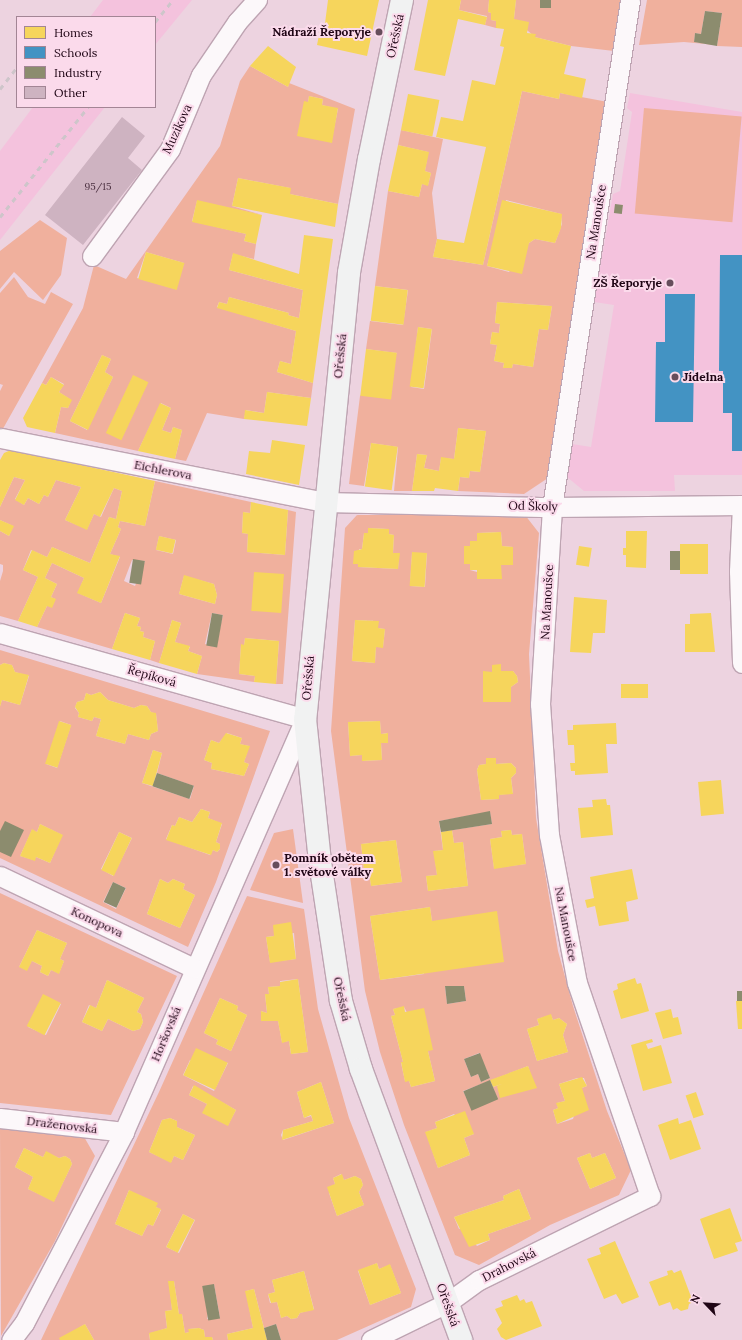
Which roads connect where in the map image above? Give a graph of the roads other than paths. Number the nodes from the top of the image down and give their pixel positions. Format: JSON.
{"nodes":[{"id":1,"x":257,"y":0,"type":"edge"},
{"id":2,"x":402,"y":0,"type":"edge"},
{"id":3,"x":630,"y":0,"type":"edge"},
{"id":4,"x":92,"y":256,"type":"dead end"},
{"id":5,"x":0,"y":438,"type":"edge"},
{"id":6,"x":325,"y":502,"type":"junction"},
{"id":7,"x":742,"y":504,"type":"edge"},
{"id":8,"x":552,"y":507,"type":"junction"},
{"id":9,"x":0,"y":633,"type":"edge"},
{"id":10,"x":742,"y":663,"type":"edge"},
{"id":11,"x":305,"y":719,"type":"junction"},
{"id":12,"x":0,"y":876,"type":"edge"},
{"id":13,"x":194,"y":968,"type":"junction"},
{"id":14,"x":0,"y":1118,"type":"edge"},
{"id":15,"x":124,"y":1132,"type":"junction"},
{"id":16,"x":650,"y":1196,"type":"joint"},
{"id":17,"x":447,"y":1303,"type":"junction"},
{"id":18,"x":11,"y":1340,"type":"edge"},
{"id":19,"x":371,"y":1340,"type":"edge"},
{"id":20,"x":461,"y":1340,"type":"edge"}],
"edges":[{"from":1,"to":4,"type":"street","name":"Muzikova"},
{"from":2,"to":6,"type":"street","name":"Ořešská"},
{"from":3,"to":8,"type":"street","name":"Na Manoušce"},
{"from":5,"to":6,"type":"street","name":"Eichlerova"},
{"from":6,"to":8,"type":"street","name":"Od Školy"},
{"from":6,"to":11,"type":"street","name":"Ořešská"},
{"from":7,"to":8,"type":"street","name":"Od Školy"},
{"from":7,"to":10,"type":"street"},
{"from":8,"to":16,"type":"street","name":"Na Manoušce"},
{"from":9,"to":11,"type":"street","name":"Řepíková"},
{"from":11,"to":13,"type":"street","name":"Horšovská"},
{"from":11,"to":17,"type":"street","name":"Ořešská"},
{"from":12,"to":13,"type":"street","name":"Konopova"},
{"from":13,"to":15,"type":"street","name":"Horšovská"},
{"from":14,"to":15,"type":"street","name":"Draženovská"},
{"from":15,"to":18,"type":"street","name":"Horšovská"},
{"from":16,"to":17,"type":"street","name":"Drahovská"},
{"from":17,"to":19,"type":"street","name":"Drahovská"},
{"from":17,"to":20,"type":"street","name":"Ořešská"}]}
